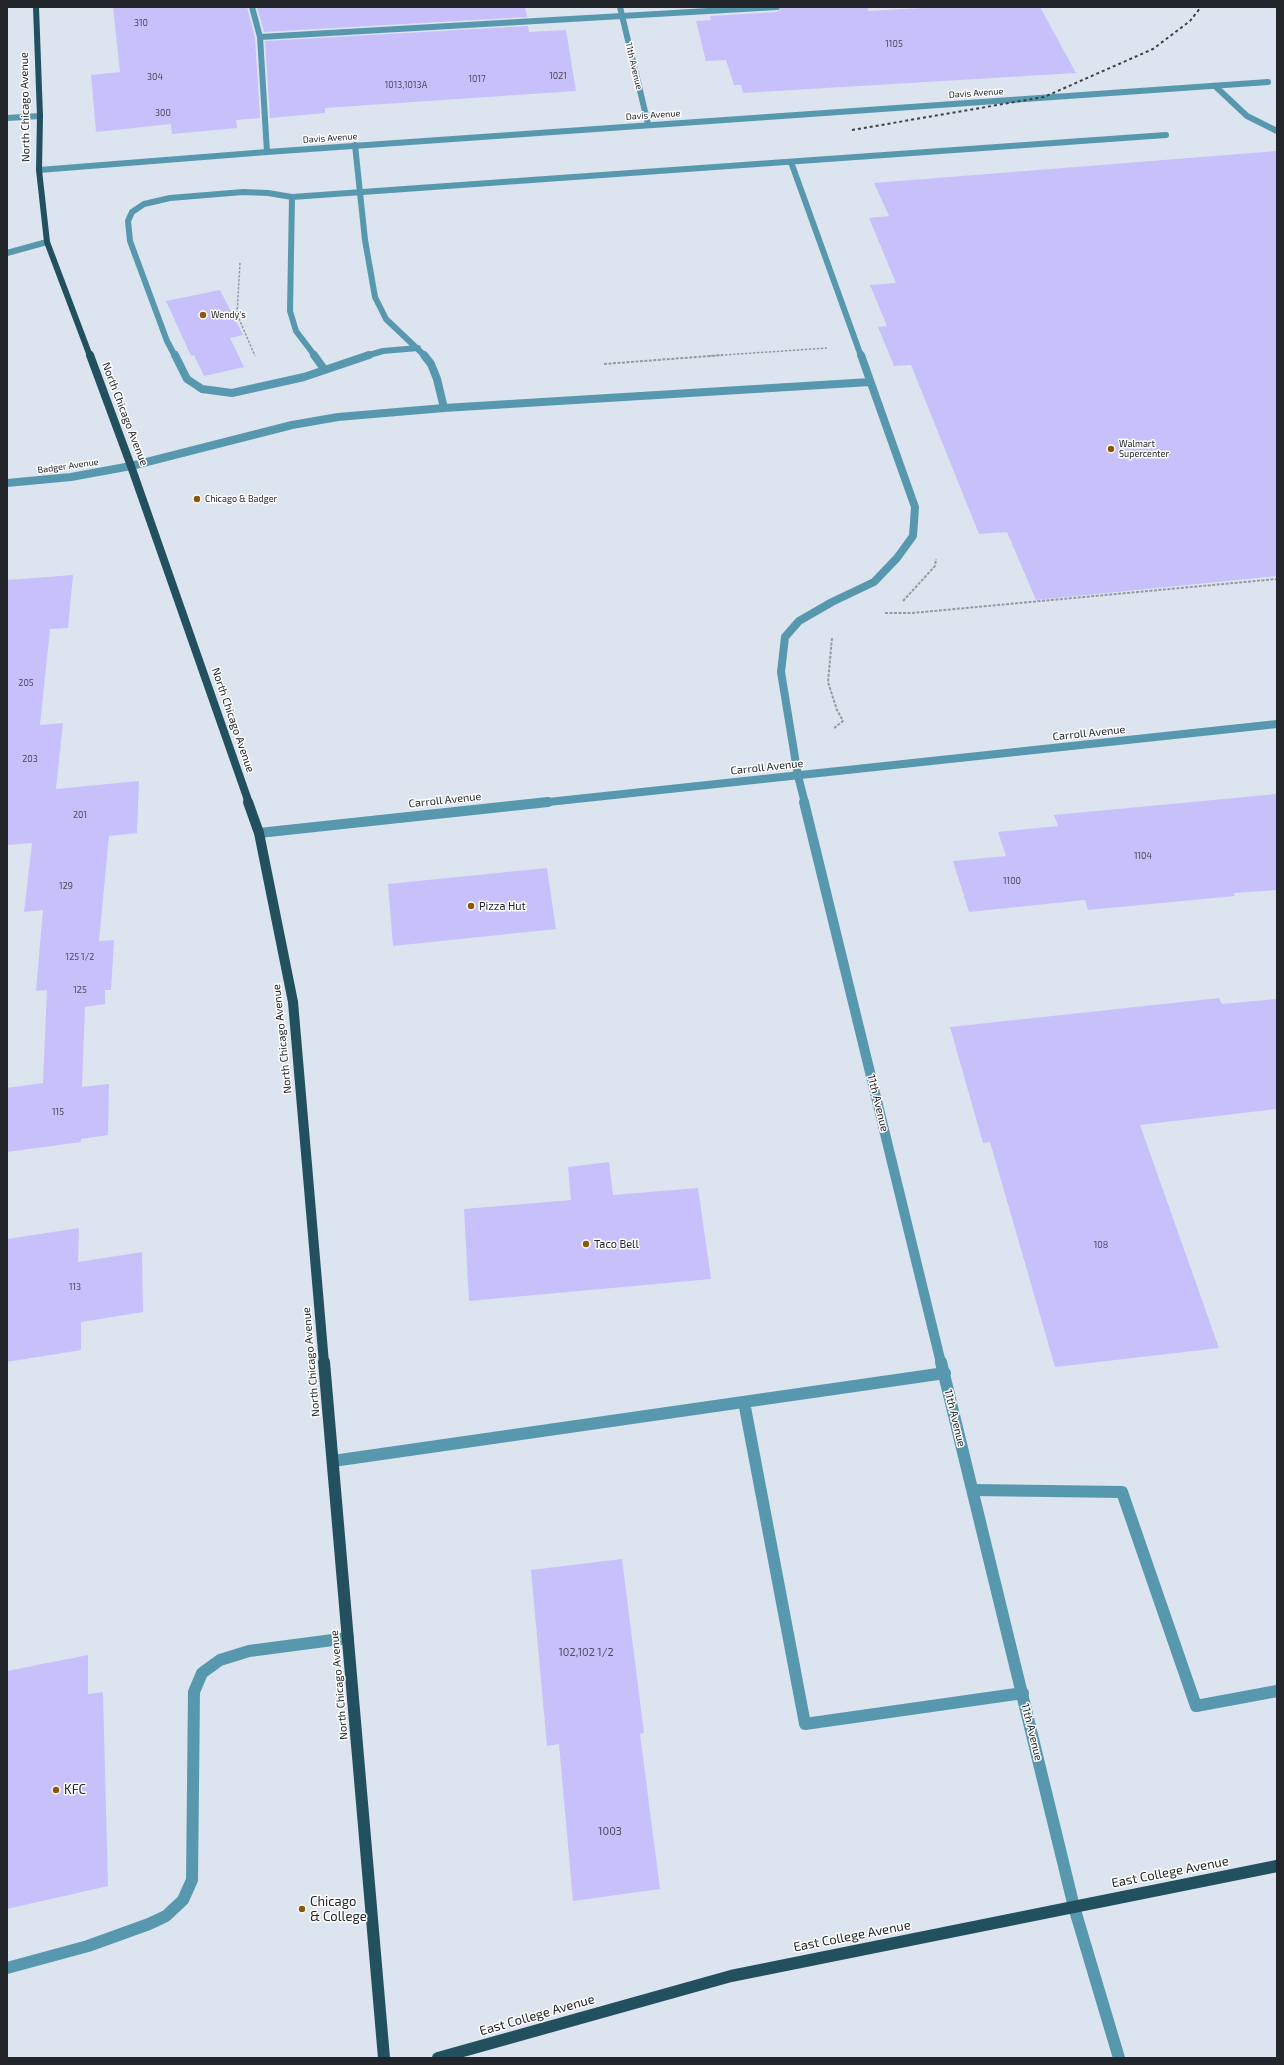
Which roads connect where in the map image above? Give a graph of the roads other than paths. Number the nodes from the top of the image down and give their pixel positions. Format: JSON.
{"nodes":[{"id":1,"x":36,"y":7,"type":"edge"},
{"id":2,"x":252,"y":7,"type":"edge"},
{"id":3,"x":620,"y":7,"type":"edge"},
{"id":4,"x":777,"y":7,"type":"edge"},
{"id":5,"x":622,"y":17,"type":"junction"},
{"id":6,"x":260,"y":37,"type":"junction"},
{"id":7,"x":1268,"y":82,"type":"dead end"},
{"id":8,"x":1215,"y":86,"type":"junction"},
{"id":9,"x":40,"y":116,"type":"junction"},
{"id":10,"x":7,"y":118,"type":"edge"},
{"id":11,"x":648,"y":124,"type":"junction"},
{"id":12,"x":1277,"y":131,"type":"edge"},
{"id":13,"x":1166,"y":135,"type":"dead end"},
{"id":14,"x":355,"y":145,"type":"junction"},
{"id":15,"x":267,"y":152,"type":"junction"},
{"id":16,"x":791,"y":162,"type":"junction"},
{"id":17,"x":39,"y":170,"type":"junction"},
{"id":18,"x":359,"y":192,"type":"junction"},
{"id":19,"x":292,"y":198,"type":"junction"},
{"id":20,"x":47,"y":242,"type":"junction"},
{"id":21,"x":7,"y":253,"type":"edge"},
{"id":22,"x":418,"y":348,"type":"junction"},
{"id":23,"x":324,"y":369,"type":"junction"},
{"id":24,"x":870,"y":382,"type":"junction"},
{"id":25,"x":444,"y":408,"type":"junction"},
{"id":26,"x":131,"y":466,"type":"junction"},
{"id":27,"x":7,"y":483,"type":"edge"},
{"id":28,"x":1277,"y":724,"type":"edge"},
{"id":29,"x":798,"y":776,"type":"junction"},
{"id":30,"x":259,"y":833,"type":"junction"},
{"id":31,"x":944,"y":1373,"type":"junction"},
{"id":32,"x":744,"y":1402,"type":"junction"},
{"id":33,"x":333,"y":1461,"type":"junction"},
{"id":34,"x":973,"y":1490,"type":"junction"},
{"id":35,"x":348,"y":1638,"type":"junction"},
{"id":36,"x":1277,"y":1691,"type":"edge"},
{"id":37,"x":1023,"y":1693,"type":"junction"},
{"id":38,"x":1277,"y":1866,"type":"edge"},
{"id":39,"x":1074,"y":1907,"type":"junction"},
{"id":40,"x":7,"y":1968,"type":"edge"},
{"id":41,"x":384,"y":2058,"type":"edge"},
{"id":42,"x":438,"y":2058,"type":"edge"},
{"id":43,"x":1119,"y":2058,"type":"edge"}],
"edges":[{"from":1,"to":9,"type":"main road","name":"North Chicago Avenue"},
{"from":2,"to":6,"type":"street"},
{"from":3,"to":5,"type":"street","name":"11th Avenue"},
{"from":4,"to":5,"type":"street"},
{"from":5,"to":6,"type":"street"},
{"from":5,"to":11,"type":"street","name":"11th Avenue"},
{"from":6,"to":15,"type":"street"},
{"from":7,"to":8,"type":"street","name":"Davis Avenue"},
{"from":8,"to":11,"type":"street","name":"Davis Avenue"},
{"from":8,"to":12,"type":"street"},
{"from":9,"to":10,"type":"street"},
{"from":9,"to":17,"type":"main road","name":"North Chicago Avenue"},
{"from":11,"to":14,"type":"street","name":"Davis Avenue"},
{"from":13,"to":16,"type":"street"},
{"from":14,"to":15,"type":"street","name":"Davis Avenue"},
{"from":14,"to":18,"type":"street"},
{"from":15,"to":17,"type":"street","name":"Davis Avenue"},
{"from":16,"to":18,"type":"street"},
{"from":16,"to":24,"type":"street","name":"11th Avenue"},
{"from":17,"to":20,"type":"main road","name":"North Chicago Avenue"},
{"from":18,"to":19,"type":"street"},
{"from":18,"to":22,"type":"street"},
{"from":19,"to":23,"type":"street"},
{"from":19,"to":23,"type":"street"},
{"from":20,"to":21,"type":"street"},
{"from":20,"to":26,"type":"main road","name":"North Chicago Avenue"},
{"from":22,"to":23,"type":"street"},
{"from":22,"to":25,"type":"street"},
{"from":24,"to":25,"type":"street","name":"Badger Avenue"},
{"from":24,"to":29,"type":"street","name":"11th Avenue"},
{"from":25,"to":26,"type":"street","name":"Badger Avenue"},
{"from":26,"to":27,"type":"street","name":"Badger Avenue"},
{"from":26,"to":30,"type":"main road","name":"North Chicago Avenue"},
{"from":28,"to":29,"type":"street","name":"Carroll Avenue"},
{"from":29,"to":30,"type":"street","name":"Carroll Avenue"},
{"from":29,"to":31,"type":"street","name":"11th Avenue"},
{"from":30,"to":33,"type":"main road","name":"North Chicago Avenue"},
{"from":31,"to":32,"type":"street"},
{"from":31,"to":34,"type":"street","name":"11th Avenue"},
{"from":32,"to":33,"type":"street"},
{"from":32,"to":37,"type":"street"},
{"from":33,"to":35,"type":"main road","name":"North Chicago Avenue"},
{"from":34,"to":36,"type":"street"},
{"from":34,"to":37,"type":"street","name":"11th Avenue"},
{"from":35,"to":40,"type":"street"},
{"from":35,"to":41,"type":"main road","name":"North Chicago Avenue"},
{"from":37,"to":39,"type":"street","name":"11th Avenue"},
{"from":38,"to":39,"type":"main road","name":"East College Avenue"},
{"from":39,"to":42,"type":"main road","name":"East College Avenue"},
{"from":39,"to":43,"type":"street","name":"11th Avenue"}]}
